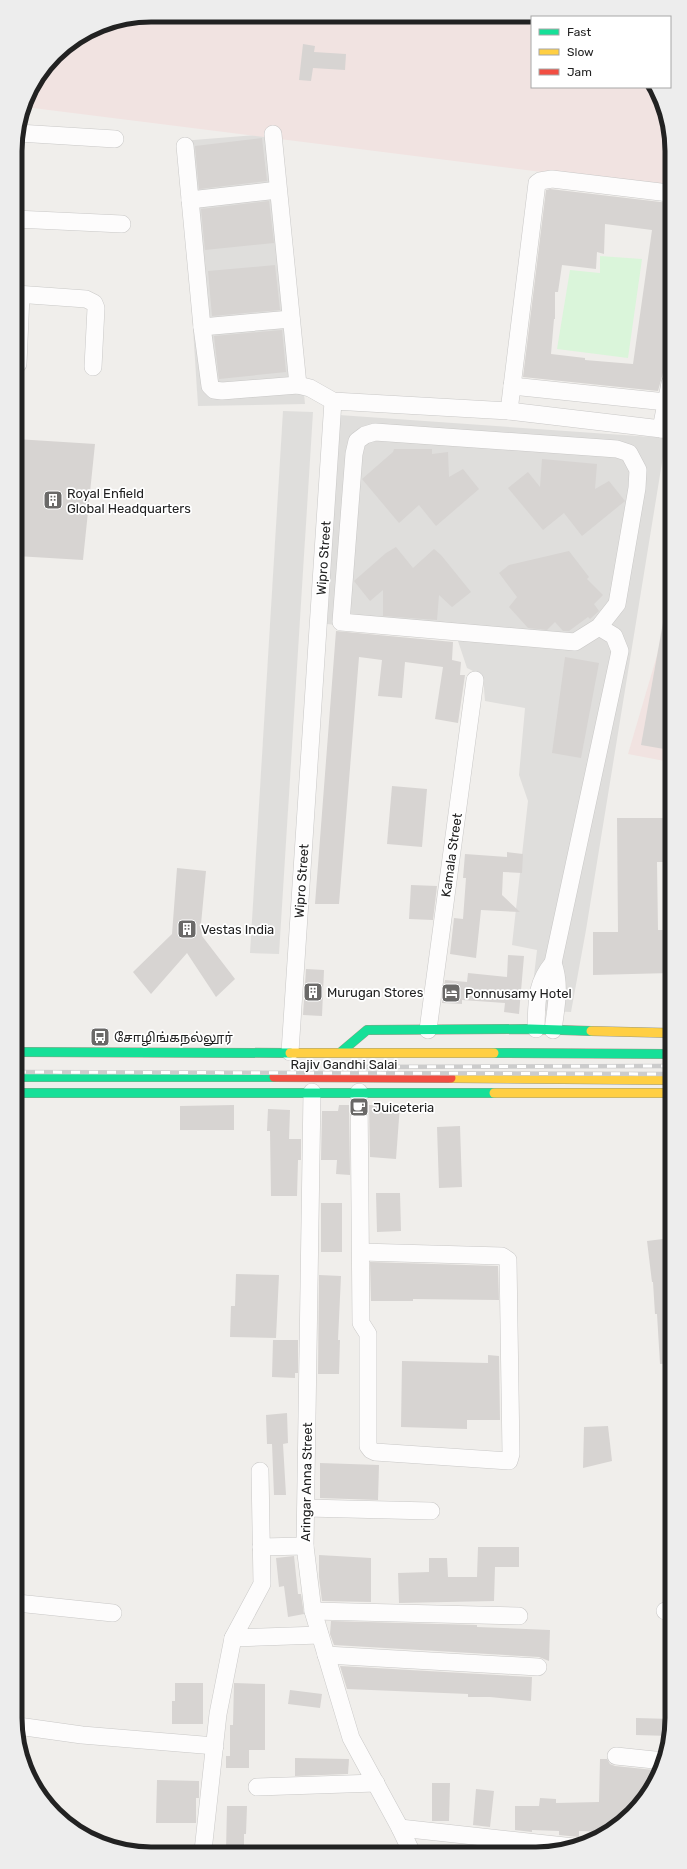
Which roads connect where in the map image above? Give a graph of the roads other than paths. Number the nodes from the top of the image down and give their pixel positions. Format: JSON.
{"nodes":[{"id":1,"x":23,"y":133,"type":"edge"},
{"id":2,"x":273,"y":134,"type":"dead end"},
{"id":3,"x":115,"y":139,"type":"dead end"},
{"id":4,"x":185,"y":146,"type":"dead end"},
{"id":5,"x":278,"y":190,"type":"junction"},
{"id":6,"x":665,"y":193,"type":"edge"},
{"id":7,"x":190,"y":200,"type":"junction"},
{"id":8,"x":22,"y":219,"type":"edge"},
{"id":9,"x":122,"y":224,"type":"dead end"},
{"id":10,"x":22,"y":295,"type":"edge"},
{"id":11,"x":291,"y":319,"type":"junction"},
{"id":12,"x":202,"y":327,"type":"junction"},
{"id":13,"x":93,"y":367,"type":"dead end"},
{"id":14,"x":298,"y":385,"type":"junction"},
{"id":15,"x":512,"y":386,"type":"junction"},
{"id":16,"x":333,"y":401,"type":"junction"},
{"id":17,"x":665,"y":402,"type":"edge"},
{"id":18,"x":509,"y":411,"type":"junction"},
{"id":19,"x":665,"y":429,"type":"edge"},
{"id":20,"x":318,"y":621,"type":"junction"},
{"id":21,"x":341,"y":622,"type":"junction"},
{"id":22,"x":600,"y":627,"type":"junction"},
{"id":23,"x":475,"y":680,"type":"dead end"},
{"id":24,"x":553,"y":963,"type":"junction"},
{"id":25,"x":428,"y":1030,"type":"junction"},
{"id":26,"x":536,"y":1030,"type":"junction"},
{"id":27,"x":553,"y":1030,"type":"junction"},
{"id":28,"x":665,"y":1033,"type":"edge"},
{"id":29,"x":22,"y":1052,"type":"edge"},
{"id":30,"x":290,"y":1052,"type":"junction"},
{"id":31,"x":341,"y":1052,"type":"junction"},
{"id":32,"x":665,"y":1054,"type":"edge"},
{"id":33,"x":22,"y":1077,"type":"edge"},
{"id":34,"x":645,"y":1080,"type":"junction"},
{"id":35,"x":665,"y":1089,"type":"edge"},
{"id":36,"x":312,"y":1092,"type":"junction"},
{"id":37,"x":359,"y":1092,"type":"junction"},
{"id":38,"x":665,"y":1092,"type":"edge"},
{"id":39,"x":22,"y":1093,"type":"edge"},
{"id":40,"x":645,"y":1093,"type":"junction"},
{"id":41,"x":361,"y":1252,"type":"junction"},
{"id":42,"x":260,"y":1471,"type":"dead end"},
{"id":43,"x":306,"y":1508,"type":"junction"},
{"id":44,"x":431,"y":1511,"type":"dead end"},
{"id":45,"x":261,"y":1546,"type":"junction"},
{"id":46,"x":305,"y":1546,"type":"junction"},
{"id":47,"x":22,"y":1604,"type":"edge"},
{"id":48,"x":313,"y":1610,"type":"junction"},
{"id":49,"x":113,"y":1613,"type":"dead end"},
{"id":50,"x":519,"y":1616,"type":"dead end"},
{"id":51,"x":320,"y":1635,"type":"junction"},
{"id":52,"x":233,"y":1638,"type":"junction"},
{"id":53,"x":326,"y":1655,"type":"junction"},
{"id":54,"x":538,"y":1667,"type":"dead end"},
{"id":55,"x":22,"y":1727,"type":"edge"},
{"id":56,"x":215,"y":1746,"type":"junction"},
{"id":57,"x":616,"y":1756,"type":"dead end"},
{"id":58,"x":658,"y":1760,"type":"edge"},
{"id":59,"x":376,"y":1783,"type":"junction"},
{"id":60,"x":257,"y":1786,"type":"dead end"},
{"id":61,"x":400,"y":1828,"type":"junction"},
{"id":62,"x":559,"y":1845,"type":"edge"},
{"id":63,"x":203,"y":1847,"type":"edge"},
{"id":64,"x":409,"y":1847,"type":"edge"}],
"edges":[{"from":1,"to":3,"type":"street"},
{"from":2,"to":5,"type":"street"},
{"from":4,"to":7,"type":"street"},
{"from":5,"to":7,"type":"street"},
{"from":5,"to":11,"type":"street"},
{"from":6,"to":15,"type":"street"},
{"from":7,"to":12,"type":"street"},
{"from":8,"to":9,"type":"street"},
{"from":10,"to":13,"type":"street"},
{"from":11,"to":12,"type":"street"},
{"from":11,"to":14,"type":"street"},
{"from":12,"to":14,"type":"street"},
{"from":14,"to":16,"type":"street"},
{"from":15,"to":17,"type":"street"},
{"from":15,"to":18,"type":"street"},
{"from":16,"to":18,"type":"street"},
{"from":16,"to":20,"type":"street","name":"Wipro Street"},
{"from":18,"to":19,"type":"street"},
{"from":20,"to":21,"type":"street"},
{"from":20,"to":30,"type":"street","name":"Wipro Street"},
{"from":21,"to":22,"type":"street"},
{"from":21,"to":22,"type":"street"},
{"from":22,"to":24,"type":"street"},
{"from":23,"to":25,"type":"street","name":"Kamala Street"},
{"from":24,"to":26,"type":"street"},
{"from":24,"to":27,"type":"street"},
{"from":25,"to":26,"type":"main road"},
{"from":25,"to":31,"type":"main road"},
{"from":26,"to":27,"type":"main road"},
{"from":27,"to":28,"type":"main road"},
{"from":29,"to":30,"type":"main road","name":"Rajiv Gandhi Salai"},
{"from":30,"to":31,"type":"main road","name":"Rajiv Gandhi Salai"},
{"from":31,"to":32,"type":"main road","name":"Rajiv Gandhi Salai"},
{"from":33,"to":34,"type":"main road","name":"Rajiv Gandhi Salai"},
{"from":34,"to":35,"type":"main road","name":"Rajiv Gandhi Salai"},
{"from":34,"to":40,"type":"main road"},
{"from":36,"to":37,"type":"main road"},
{"from":36,"to":39,"type":"main road"},
{"from":36,"to":43,"type":"street","name":"Aringar Anna Street"},
{"from":37,"to":40,"type":"main road"},
{"from":37,"to":41,"type":"street"},
{"from":38,"to":40,"type":"main road"},
{"from":41,"to":41,"type":"street"},
{"from":42,"to":45,"type":"street"},
{"from":43,"to":44,"type":"street"},
{"from":43,"to":46,"type":"street","name":"Aringar Anna Street"},
{"from":45,"to":46,"type":"street"},
{"from":45,"to":52,"type":"street"},
{"from":46,"to":48,"type":"street","name":"Aringar Anna Street"},
{"from":47,"to":49,"type":"street"},
{"from":48,"to":50,"type":"street"},
{"from":48,"to":51,"type":"street","name":"Aringar Anna Street"},
{"from":51,"to":52,"type":"street"},
{"from":51,"to":53,"type":"street","name":"Aringar Anna Street"},
{"from":52,"to":56,"type":"street"},
{"from":53,"to":54,"type":"street"},
{"from":53,"to":59,"type":"street","name":"Aringar Anna Street"},
{"from":55,"to":56,"type":"street"},
{"from":56,"to":63,"type":"street"},
{"from":57,"to":58,"type":"street"},
{"from":59,"to":60,"type":"street"},
{"from":59,"to":61,"type":"street","name":"Aringar Anna Street"},
{"from":61,"to":62,"type":"street"},
{"from":61,"to":64,"type":"street","name":"Aringar Anna Street"}]}
